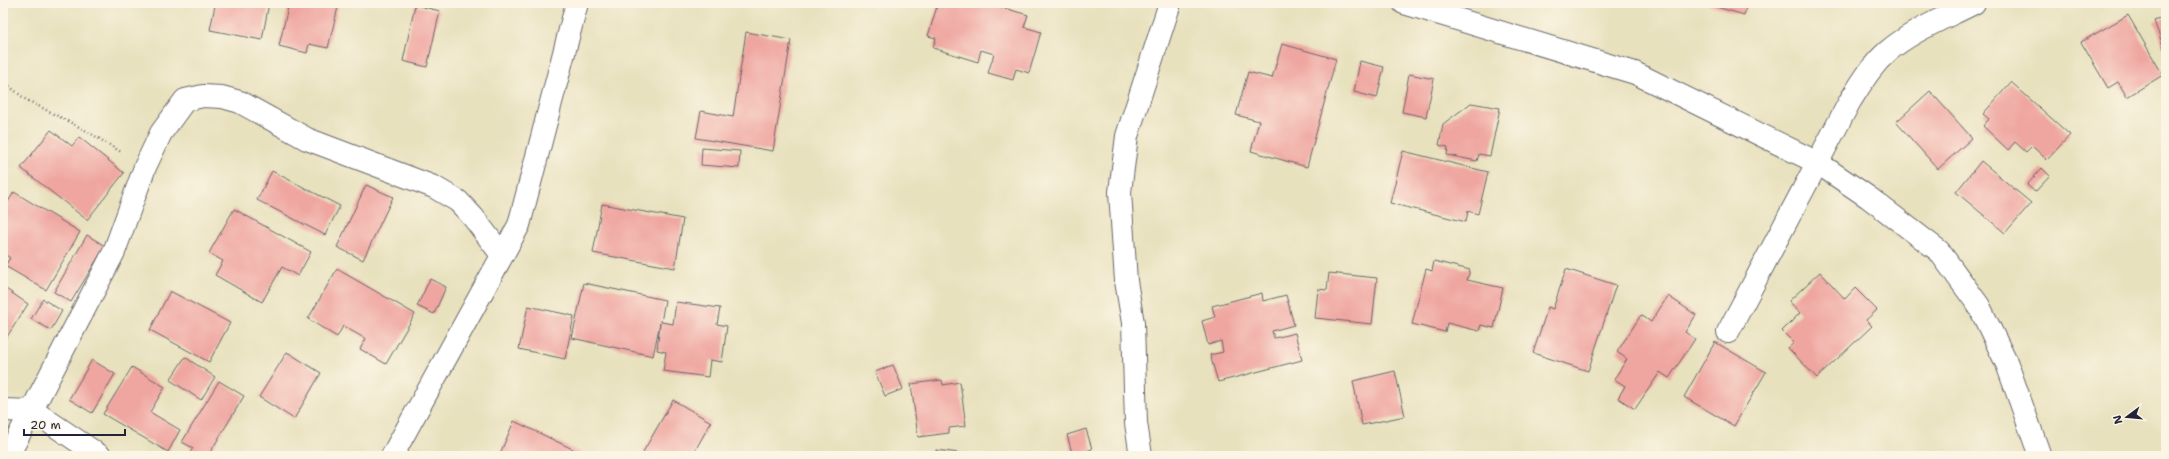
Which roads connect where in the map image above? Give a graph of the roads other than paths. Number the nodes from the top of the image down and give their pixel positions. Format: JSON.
{"nodes":[{"id":1,"x":578,"y":3,"type":"edge"},
{"id":2,"x":1170,"y":3,"type":"edge"},
{"id":3,"x":1404,"y":3,"type":"edge"},
{"id":4,"x":1974,"y":3,"type":"edge"},
{"id":5,"x":1818,"y":163,"type":"junction"},
{"id":6,"x":502,"y":255,"type":"junction"},
{"id":7,"x":1728,"y":332,"type":"dead end"},
{"id":8,"x":3,"y":410,"type":"edge"},
{"id":9,"x":33,"y":411,"type":"junction"},
{"id":10,"x":8,"y":456,"type":"edge"},
{"id":11,"x":100,"y":456,"type":"edge"},
{"id":12,"x":392,"y":456,"type":"edge"},
{"id":13,"x":1141,"y":456,"type":"edge"},
{"id":14,"x":2040,"y":456,"type":"edge"}],
"edges":[{"from":1,"to":6,"type":"street"},
{"from":2,"to":13,"type":"street"},
{"from":3,"to":5,"type":"street"},
{"from":4,"to":5,"type":"street"},
{"from":5,"to":7,"type":"street"},
{"from":5,"to":14,"type":"street"},
{"from":6,"to":9,"type":"street"},
{"from":6,"to":12,"type":"street"},
{"from":8,"to":9,"type":"street"},
{"from":9,"to":10,"type":"street"},
{"from":9,"to":11,"type":"street"}]}
